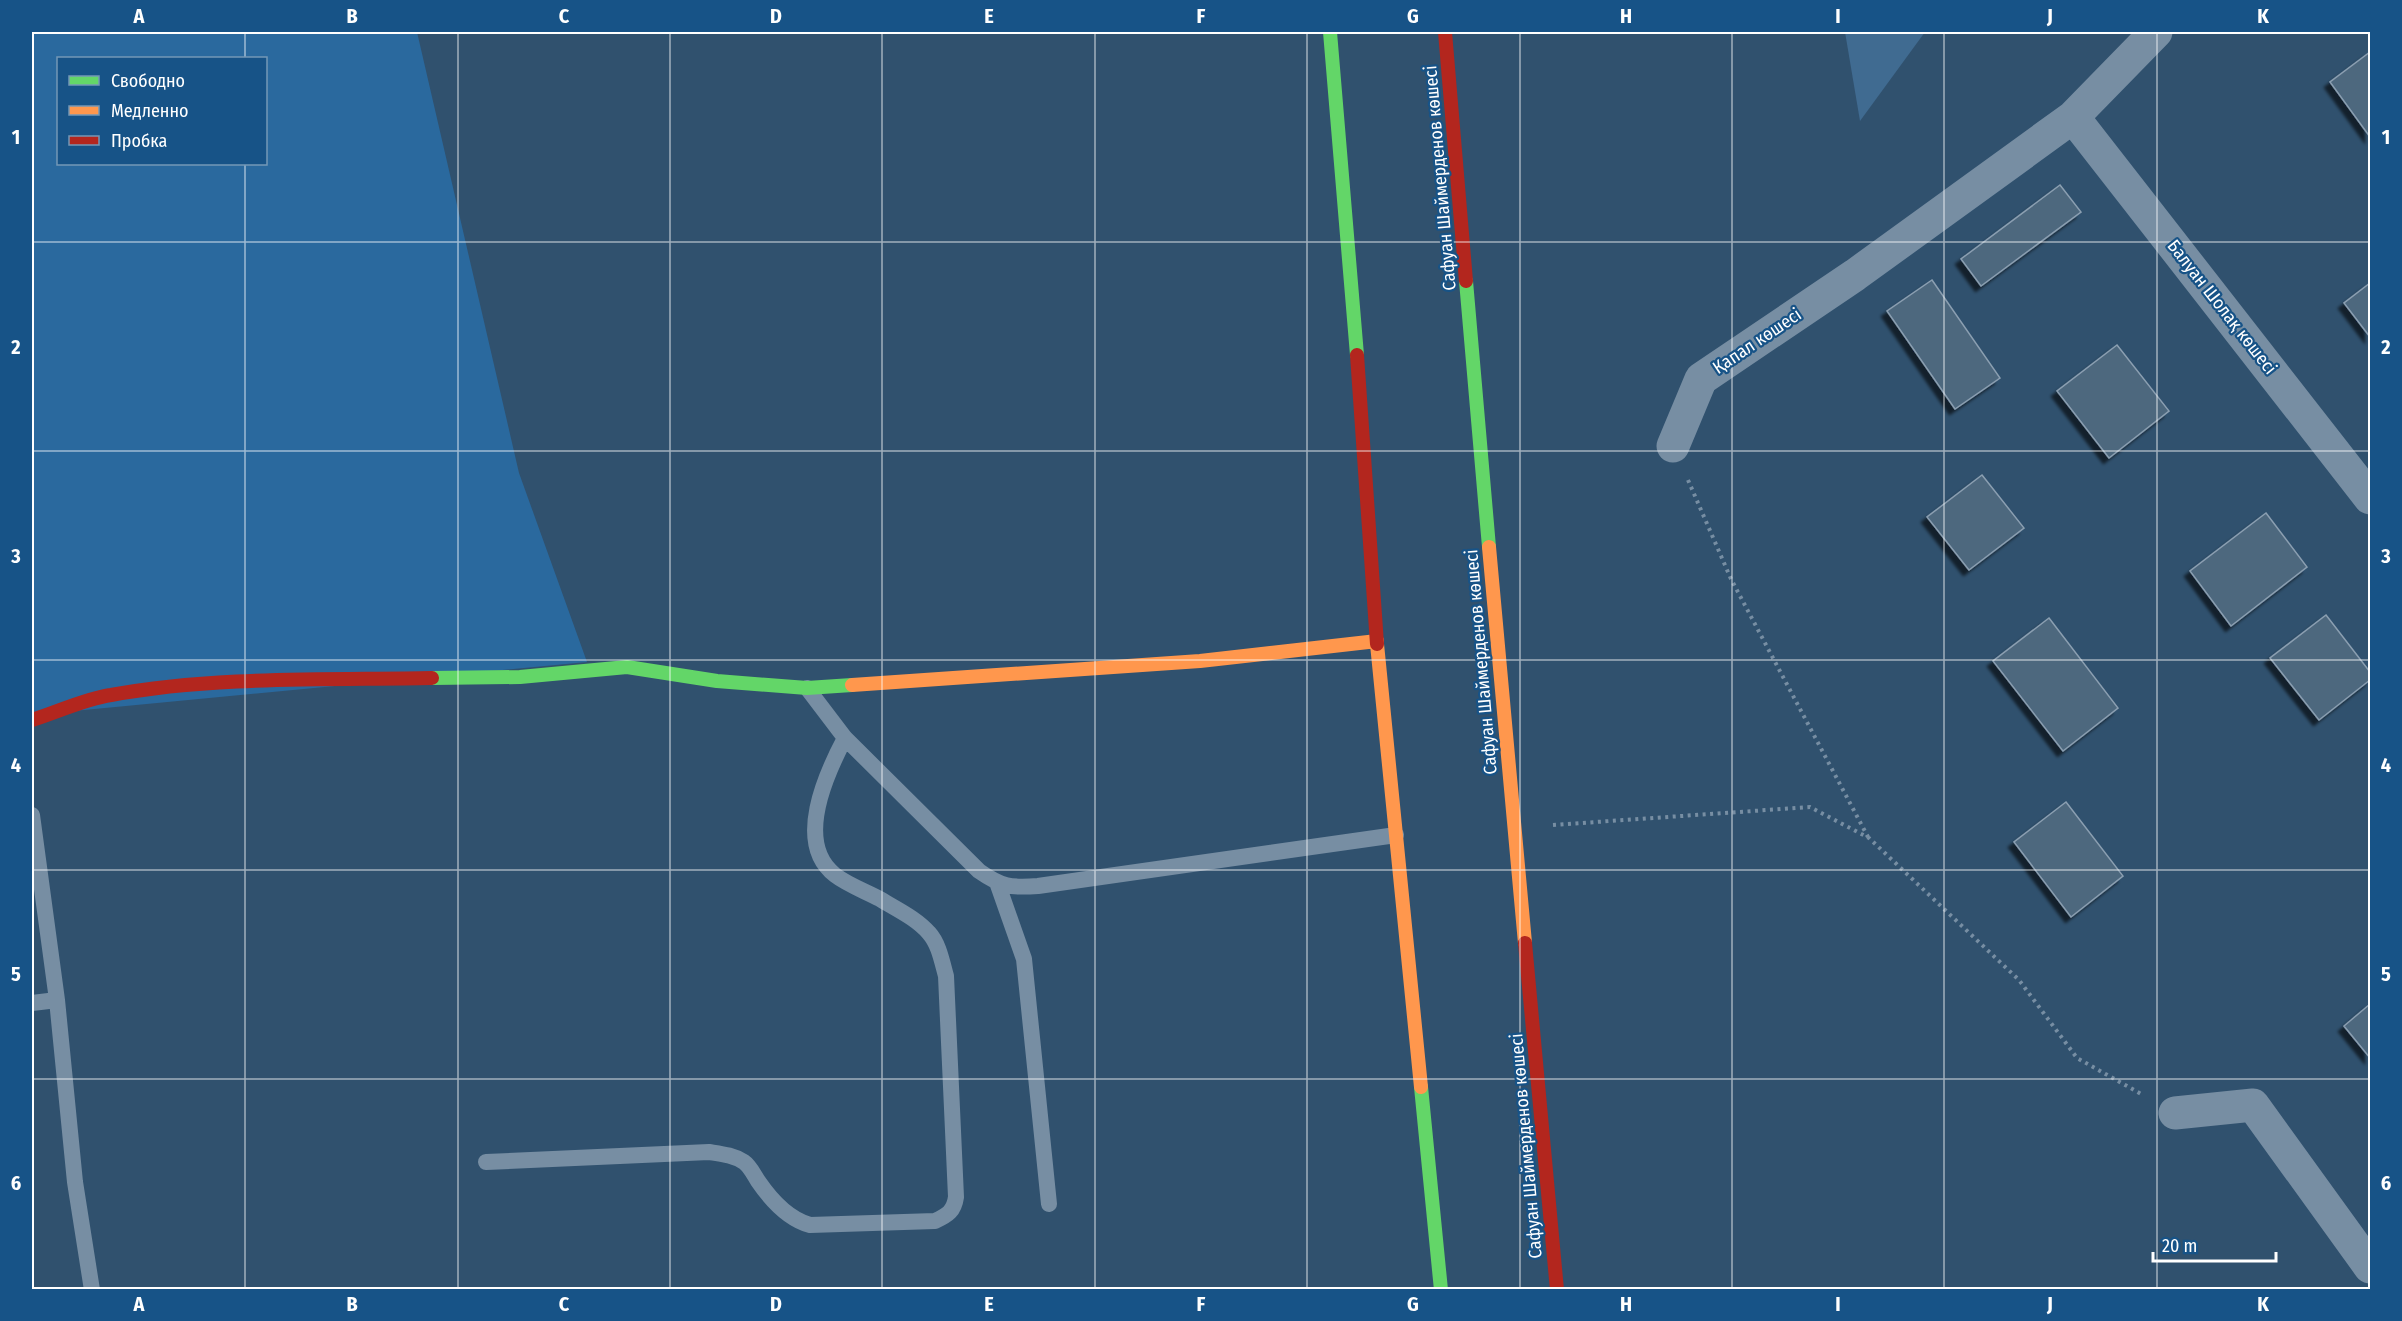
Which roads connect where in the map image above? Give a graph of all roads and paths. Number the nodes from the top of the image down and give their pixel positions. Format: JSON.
{"nodes":[{"id":1,"x":1330,"y":32,"type":"edge"},
{"id":2,"x":1445,"y":32,"type":"edge"},
{"id":3,"x":2156,"y":32,"type":"edge"},
{"id":4,"x":2073,"y":117,"type":"junction"},
{"id":5,"x":1673,"y":446,"type":"joint"},
{"id":6,"x":2370,"y":498,"type":"edge"},
{"id":7,"x":1377,"y":641,"type":"junction"},
{"id":8,"x":807,"y":688,"type":"junction"},
{"id":9,"x":32,"y":720,"type":"edge"},
{"id":10,"x":845,"y":738,"type":"junction"},
{"id":11,"x":32,"y":815,"type":"edge"},
{"id":12,"x":1515,"y":828,"type":"junction"},
{"id":13,"x":1396,"y":835,"type":"junction"},
{"id":14,"x":1869,"y":838,"type":"junction"},
{"id":15,"x":998,"y":885,"type":"junction"},
{"id":16,"x":57,"y":1000,"type":"junction"},
{"id":17,"x":32,"y":1003,"type":"edge"},
{"id":18,"x":2175,"y":1113,"type":"joint"},
{"id":19,"x":486,"y":1162,"type":"dead end"},
{"id":20,"x":1049,"y":1204,"type":"dead end"},
{"id":21,"x":2370,"y":1267,"type":"edge"},
{"id":22,"x":92,"y":1290,"type":"edge"},
{"id":23,"x":1441,"y":1290,"type":"edge"},
{"id":24,"x":1557,"y":1290,"type":"edge"}],
"edges":[{"from":1,"to":7,"type":"main road"},
{"from":2,"to":12,"type":"main road","name":"Сафуан Шаймерденов көшесі"},
{"from":3,"to":4,"type":"street","name":"Қапал көшесі"},
{"from":4,"to":5,"type":"street","name":"Қапал көшесі"},
{"from":4,"to":6,"type":"street","name":"Балуан Шолақ көшесі"},
{"from":5,"to":14,"type":"path"},
{"from":7,"to":8,"type":"main road"},
{"from":7,"to":13,"type":"main road"},
{"from":8,"to":9,"type":"main road"},
{"from":8,"to":10,"type":"lane"},
{"from":10,"to":15,"type":"lane"},
{"from":10,"to":19,"type":"lane"},
{"from":11,"to":16,"type":"lane"},
{"from":12,"to":14,"type":"path"},
{"from":12,"to":24,"type":"main road","name":"Сафуан Шаймерденов көшесі"},
{"from":13,"to":15,"type":"lane"},
{"from":13,"to":23,"type":"main road"},
{"from":14,"to":18,"type":"path"},
{"from":15,"to":20,"type":"lane"},
{"from":16,"to":17,"type":"lane"},
{"from":16,"to":22,"type":"lane"},
{"from":18,"to":21,"type":"street"}]}
